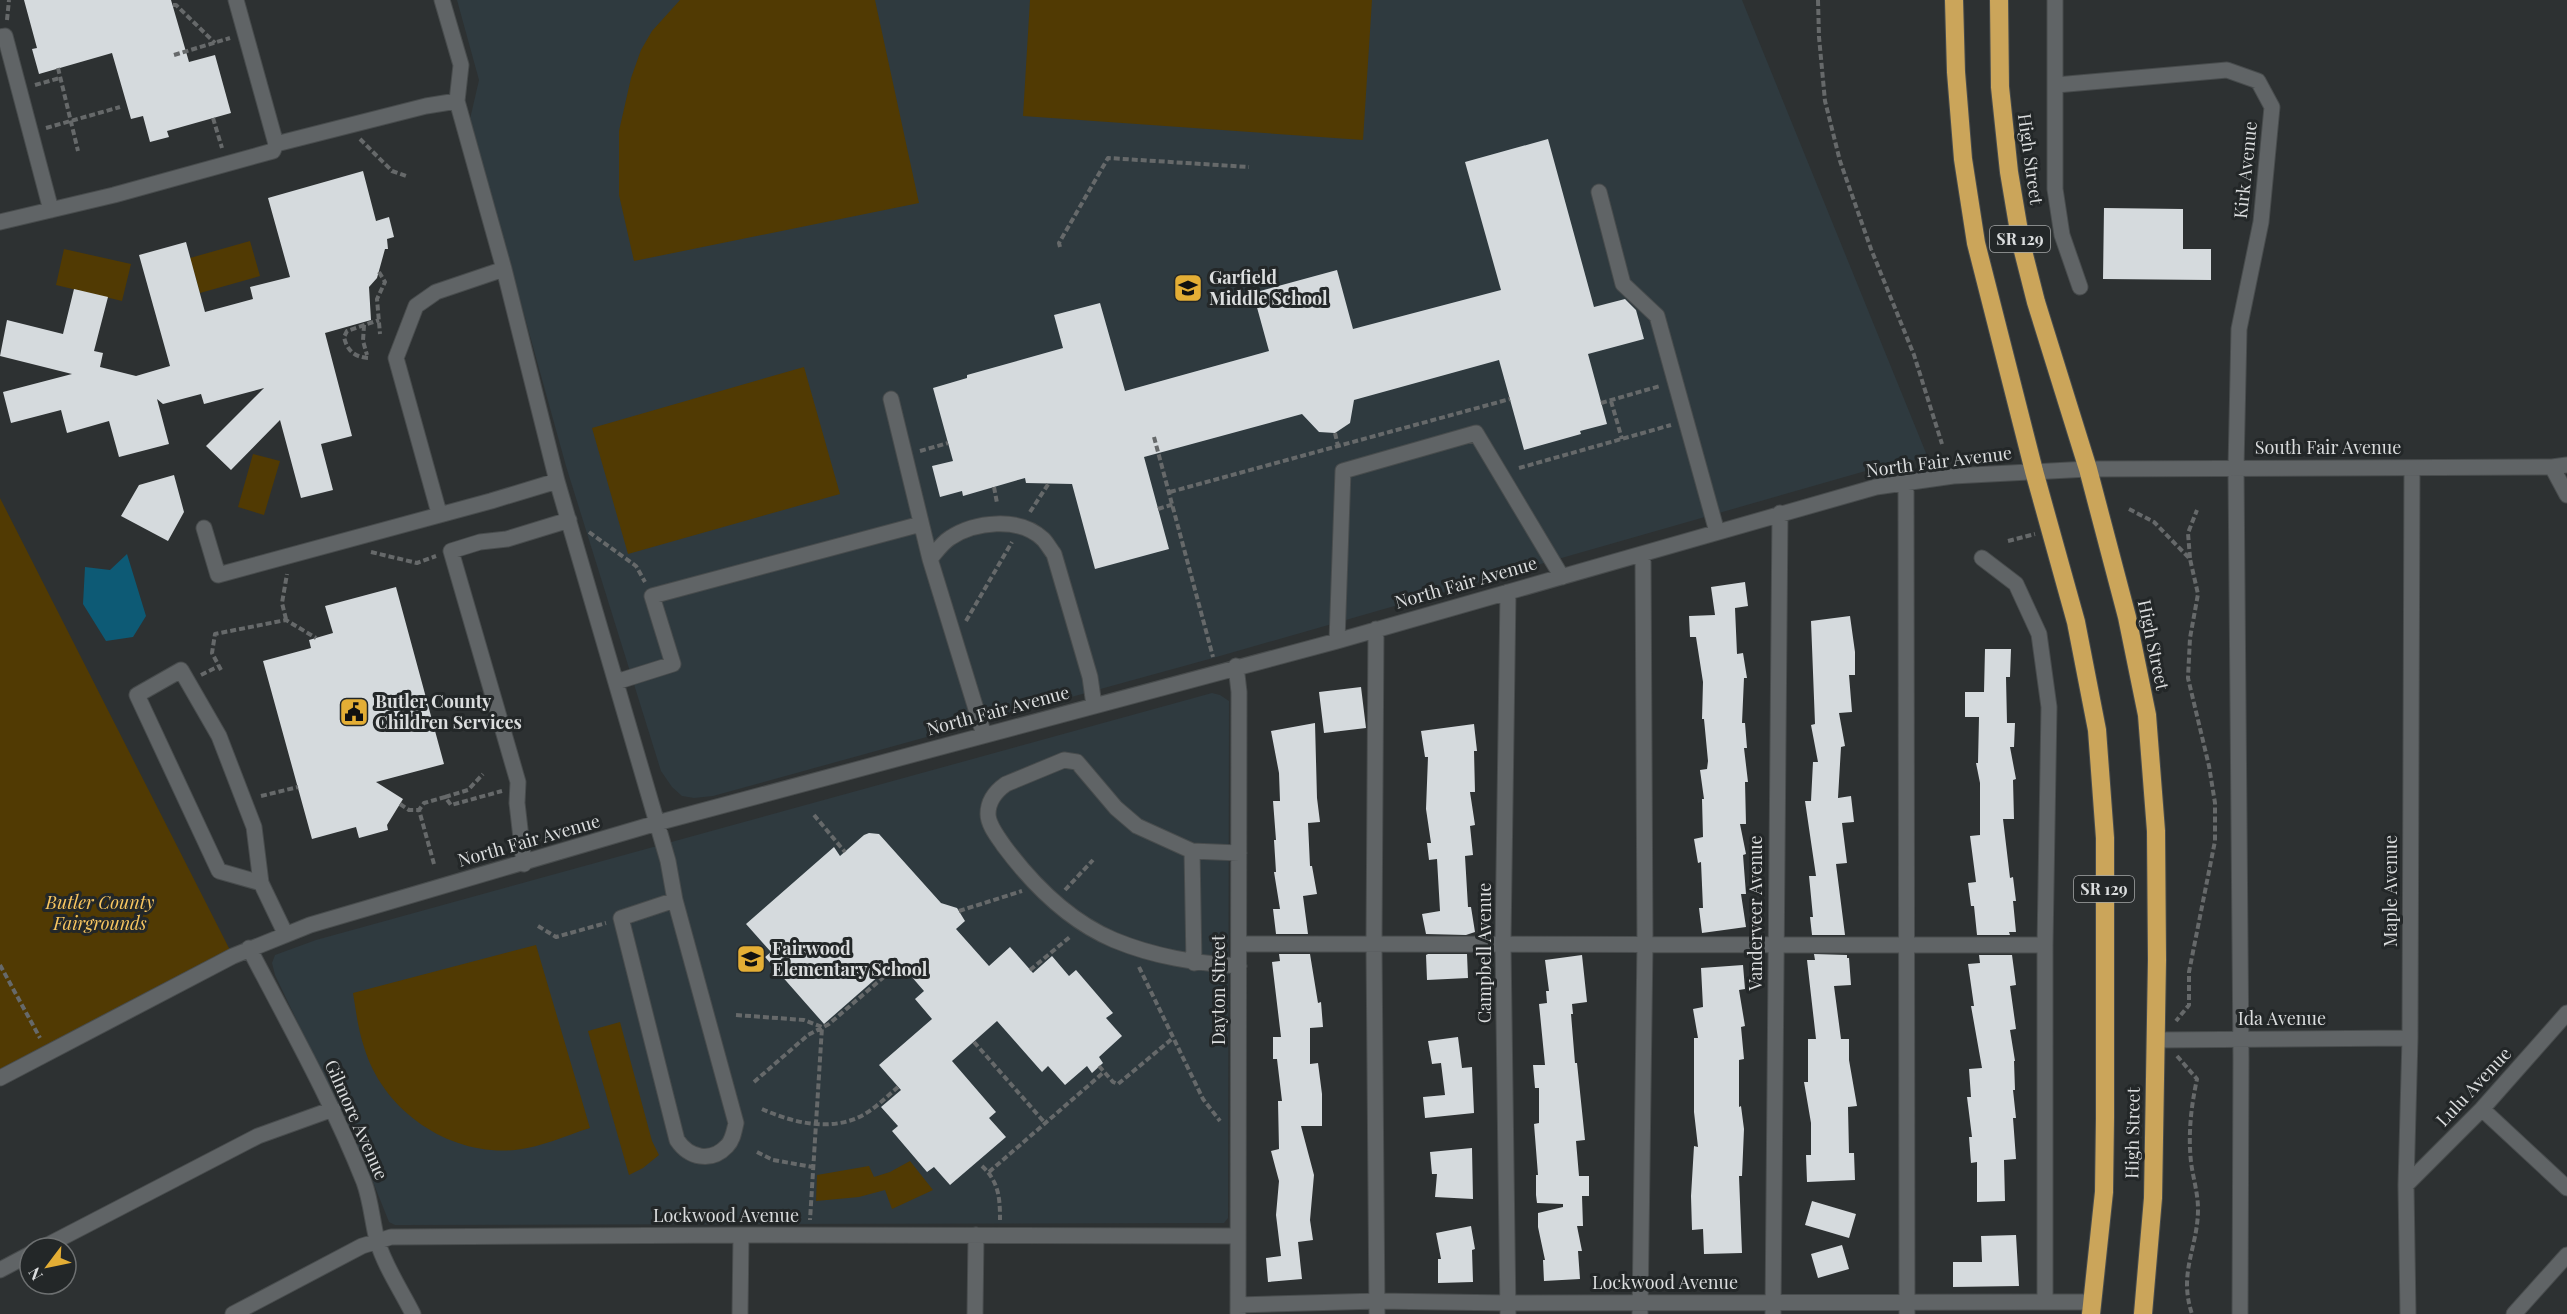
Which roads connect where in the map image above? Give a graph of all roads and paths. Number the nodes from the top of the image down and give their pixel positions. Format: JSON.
{"nodes":[{"id":1,"x":236,"y":0,"type":"edge"},
{"id":2,"x":442,"y":0,"type":"edge"},
{"id":3,"x":1818,"y":0,"type":"edge"},
{"id":4,"x":1954,"y":0,"type":"edge"},
{"id":5,"x":1999,"y":0,"type":"edge"},
{"id":6,"x":2055,"y":0,"type":"edge"},
{"id":7,"x":173,"y":5,"type":"dead end"},
{"id":8,"x":0,"y":37,"type":"edge"},
{"id":9,"x":231,"y":38,"type":"dead end"},
{"id":10,"x":215,"y":43,"type":"junction"},
{"id":11,"x":174,"y":55,"type":"dead end"},
{"id":12,"x":58,"y":68,"type":"dead end"},
{"id":13,"x":60,"y":78,"type":"junction"},
{"id":14,"x":2056,"y":85,"type":"junction"},
{"id":15,"x":20,"y":89,"type":"junction"},
{"id":16,"x":457,"y":101,"type":"junction"},
{"id":17,"x":120,"y":107,"type":"dead end"},
{"id":18,"x":213,"y":118,"type":"dead end"},
{"id":19,"x":70,"y":121,"type":"junction"},
{"id":20,"x":31,"y":132,"type":"junction"},
{"id":21,"x":358,"y":137,"type":"dead end"},
{"id":22,"x":276,"y":144,"type":"junction"},
{"id":23,"x":222,"y":149,"type":"dead end"},
{"id":24,"x":78,"y":151,"type":"dead end"},
{"id":25,"x":1249,"y":167,"type":"dead end"},
{"id":26,"x":406,"y":176,"type":"dead end"},
{"id":27,"x":1599,"y":192,"type":"dead end"},
{"id":28,"x":51,"y":210,"type":"junction"},
{"id":29,"x":0,"y":222,"type":"edge"},
{"id":30,"x":1060,"y":247,"type":"dead end"},
{"id":31,"x":504,"y":269,"type":"junction"},
{"id":32,"x":380,"y":272,"type":"dead end"},
{"id":33,"x":2080,"y":287,"type":"dead end"},
{"id":34,"x":379,"y":320,"type":"junction"},
{"id":35,"x":364,"y":326,"type":"junction"},
{"id":36,"x":380,"y":333,"type":"dead end"},
{"id":37,"x":1676,"y":386,"type":"junction"},
{"id":38,"x":891,"y":399,"type":"dead end"},
{"id":39,"x":1510,"y":399,"type":"dead end"},
{"id":40,"x":1611,"y":400,"type":"junction"},
{"id":41,"x":1601,"y":403,"type":"dead end"},
{"id":42,"x":1685,"y":421,"type":"junction"},
{"id":43,"x":1335,"y":433,"type":"dead end"},
{"id":44,"x":1154,"y":437,"type":"dead end"},
{"id":45,"x":1622,"y":439,"type":"junction"},
{"id":46,"x":948,"y":443,"type":"dead end"},
{"id":47,"x":1942,"y":444,"type":"dead end"},
{"id":48,"x":1338,"y":446,"type":"junction"},
{"id":49,"x":905,"y":455,"type":"junction"},
{"id":50,"x":2560,"y":466,"type":"edge"},
{"id":51,"x":1519,"y":468,"type":"dead end"},
{"id":52,"x":2236,"y":468,"type":"junction"},
{"id":53,"x":2412,"y":468,"type":"junction"},
{"id":54,"x":2088,"y":469,"type":"junction"},
{"id":55,"x":2034,"y":471,"type":"junction"},
{"id":56,"x":557,"y":481,"type":"junction"},
{"id":57,"x":1906,"y":482,"type":"junction"},
{"id":58,"x":1049,"y":483,"type":"dead end"},
{"id":59,"x":994,"y":487,"type":"dead end"},
{"id":60,"x":1170,"y":492,"type":"junction"},
{"id":61,"x":2567,"y":495,"type":"edge"},
{"id":62,"x":997,"y":503,"type":"dead end"},
{"id":63,"x":1174,"y":504,"type":"junction"},
{"id":64,"x":1158,"y":509,"type":"dead end"},
{"id":65,"x":2129,"y":509,"type":"dead end"},
{"id":66,"x":2197,"y":510,"type":"dead end"},
{"id":67,"x":1030,"y":512,"type":"dead end"},
{"id":68,"x":439,"y":513,"type":"junction"},
{"id":69,"x":1780,"y":513,"type":"junction"},
{"id":70,"x":569,"y":520,"type":"junction"},
{"id":71,"x":921,"y":524,"type":"junction"},
{"id":72,"x":204,"y":528,"type":"dead end"},
{"id":73,"x":1717,"y":532,"type":"junction"},
{"id":74,"x":2036,"y":534,"type":"dead end"},
{"id":75,"x":1014,"y":539,"type":"dead end"},
{"id":76,"x":2008,"y":541,"type":"dead end"},
{"id":77,"x":366,"y":550,"type":"dead end"},
{"id":78,"x":451,"y":551,"type":"junction"},
{"id":79,"x":1643,"y":554,"type":"junction"},
{"id":80,"x":289,"y":555,"type":"junction"},
{"id":81,"x":1982,"y":558,"type":"dead end"},
{"id":82,"x":930,"y":559,"type":"junction"},
{"id":83,"x":2190,"y":560,"type":"junction"},
{"id":84,"x":1562,"y":577,"type":"junction"},
{"id":85,"x":1508,"y":592,"type":"junction"},
{"id":86,"x":652,"y":596,"type":"junction"},
{"id":87,"x":286,"y":620,"type":"junction"},
{"id":88,"x":1376,"y":629,"type":"junction"},
{"id":89,"x":316,"y":638,"type":"dead end"},
{"id":90,"x":955,"y":640,"type":"junction"},
{"id":91,"x":1337,"y":641,"type":"junction"},
{"id":92,"x":1213,"y":658,"type":"dead end"},
{"id":93,"x":1236,"y":666,"type":"junction"},
{"id":94,"x":221,"y":670,"type":"dead end"},
{"id":95,"x":616,"y":682,"type":"junction"},
{"id":96,"x":1094,"y":705,"type":"junction"},
{"id":97,"x":984,"y":735,"type":"junction"},
{"id":98,"x":483,"y":774,"type":"dead end"},
{"id":99,"x":518,"y":782,"type":"junction"},
{"id":100,"x":298,"y":787,"type":"dead end"},
{"id":101,"x":445,"y":797,"type":"junction"},
{"id":102,"x":244,"y":800,"type":"junction"},
{"id":103,"x":400,"y":804,"type":"dead end"},
{"id":104,"x":419,"y":810,"type":"junction"},
{"id":105,"x":814,"y":815,"type":"dead end"},
{"id":106,"x":657,"y":823,"type":"junction"},
{"id":107,"x":1192,"y":851,"type":"junction"},
{"id":108,"x":845,"y":852,"type":"dead end"},
{"id":109,"x":1239,"y":853,"type":"junction"},
{"id":110,"x":1093,"y":860,"type":"dead end"},
{"id":111,"x":434,"y":864,"type":"dead end"},
{"id":112,"x":524,"y":864,"type":"junction"},
{"id":113,"x":261,"y":883,"type":"junction"},
{"id":114,"x":1022,"y":890,"type":"dead end"},
{"id":115,"x":1062,"y":893,"type":"dead end"},
{"id":116,"x":675,"y":900,"type":"junction"},
{"id":117,"x":959,"y":911,"type":"dead end"},
{"id":118,"x":621,"y":918,"type":"junction"},
{"id":119,"x":538,"y":926,"type":"dead end"},
{"id":120,"x":285,"y":933,"type":"junction"},
{"id":121,"x":1074,"y":934,"type":"dead end"},
{"id":122,"x":1503,"y":943,"type":"junction"},
{"id":123,"x":1239,"y":944,"type":"junction"},
{"id":124,"x":1374,"y":944,"type":"junction"},
{"id":125,"x":1645,"y":944,"type":"junction"},
{"id":126,"x":1775,"y":945,"type":"junction"},
{"id":127,"x":1908,"y":945,"type":"junction"},
{"id":128,"x":2045,"y":945,"type":"junction"},
{"id":129,"x":249,"y":948,"type":"junction"},
{"id":130,"x":900,"y":963,"type":"dead end"},
{"id":131,"x":1137,"y":963,"type":"dead end"},
{"id":132,"x":1194,"y":963,"type":"junction"},
{"id":133,"x":0,"y":965,"type":"edge"},
{"id":134,"x":1239,"y":966,"type":"junction"},
{"id":135,"x":1030,"y":970,"type":"dead end"},
{"id":136,"x":2567,"y":1013,"type":"edge"},
{"id":137,"x":736,"y":1015,"type":"dead end"},
{"id":138,"x":2176,"y":1021,"type":"dead end"},
{"id":139,"x":822,"y":1027,"type":"junction"},
{"id":140,"x":1173,"y":1038,"type":"junction"},
{"id":141,"x":2410,"y":1038,"type":"junction"},
{"id":142,"x":2240,"y":1039,"type":"junction"},
{"id":143,"x":2155,"y":1040,"type":"junction"},
{"id":144,"x":974,"y":1042,"type":"dead end"},
{"id":145,"x":48,"y":1052,"type":"junction"},
{"id":146,"x":2176,"y":1056,"type":"dead end"},
{"id":147,"x":1099,"y":1066,"type":"dead end"},
{"id":148,"x":1104,"y":1072,"type":"junction"},
{"id":149,"x":0,"y":1078,"type":"edge"},
{"id":150,"x":754,"y":1082,"type":"dead end"},
{"id":151,"x":898,"y":1087,"type":"dead end"},
{"id":152,"x":333,"y":1109,"type":"junction"},
{"id":153,"x":762,"y":1109,"type":"dead end"},
{"id":154,"x":2482,"y":1109,"type":"junction"},
{"id":155,"x":1220,"y":1121,"type":"dead end"},
{"id":156,"x":1045,"y":1123,"type":"junction"},
{"id":157,"x":816,"y":1125,"type":"junction"},
{"id":158,"x":757,"y":1152,"type":"dead end"},
{"id":159,"x":982,"y":1166,"type":"dead end"},
{"id":160,"x":813,"y":1167,"type":"junction"},
{"id":161,"x":989,"y":1172,"type":"junction"},
{"id":162,"x":2406,"y":1185,"type":"junction"},
{"id":163,"x":2567,"y":1188,"type":"edge"},
{"id":164,"x":809,"y":1220,"type":"dead end"},
{"id":165,"x":1000,"y":1220,"type":"dead end"},
{"id":166,"x":741,"y":1235,"type":"junction"},
{"id":167,"x":976,"y":1235,"type":"junction"},
{"id":168,"x":65,"y":1236,"type":"edge"},
{"id":169,"x":1237,"y":1236,"type":"junction"},
{"id":170,"x":377,"y":1240,"type":"junction"},
{"id":171,"x":2567,"y":1255,"type":"edge"},
{"id":172,"x":18,"y":1260,"type":"edge"},
{"id":173,"x":0,"y":1270,"type":"edge"},
{"id":174,"x":2045,"y":1302,"type":"junction"},
{"id":175,"x":1377,"y":1307,"type":"edge"},
{"id":176,"x":1508,"y":1308,"type":"edge"},
{"id":177,"x":1640,"y":1308,"type":"edge"},
{"id":178,"x":1773,"y":1308,"type":"edge"},
{"id":179,"x":2091,"y":1308,"type":"edge"},
{"id":180,"x":1907,"y":1309,"type":"edge"},
{"id":181,"x":1238,"y":1310,"type":"edge"},
{"id":182,"x":233,"y":1314,"type":"edge"},
{"id":183,"x":413,"y":1314,"type":"edge"},
{"id":184,"x":740,"y":1314,"type":"edge"},
{"id":185,"x":975,"y":1314,"type":"edge"},
{"id":186,"x":2143,"y":1314,"type":"edge"},
{"id":187,"x":2192,"y":1314,"type":"edge"},
{"id":188,"x":2240,"y":1314,"type":"edge"},
{"id":189,"x":2408,"y":1314,"type":"edge"},
{"id":190,"x":2514,"y":1314,"type":"edge"}],
"edges":[{"from":1,"to":22,"type":"street"},
{"from":2,"to":16,"type":"street"},
{"from":3,"to":47,"type":"path"},
{"from":4,"to":55,"type":"highway","name":"High Street","number":"SR 129"},
{"from":5,"to":54,"type":"highway","name":"High Street","number":"SR 129"},
{"from":6,"to":14,"type":"street"},
{"from":7,"to":10,"type":"path"},
{"from":8,"to":15,"type":"street"},
{"from":9,"to":10,"type":"path"},
{"from":10,"to":11,"type":"path"},
{"from":12,"to":13,"type":"path"},
{"from":13,"to":15,"type":"path"},
{"from":13,"to":19,"type":"path"},
{"from":14,"to":33,"type":"street"},
{"from":14,"to":52,"type":"street","name":"Kirk Avenue"},
{"from":15,"to":20,"type":"street"},
{"from":16,"to":22,"type":"street"},
{"from":16,"to":31,"type":"street"},
{"from":17,"to":19,"type":"path"},
{"from":18,"to":23,"type":"path"},
{"from":19,"to":20,"type":"path"},
{"from":19,"to":24,"type":"path"},
{"from":20,"to":28,"type":"street"},
{"from":21,"to":26,"type":"path"},
{"from":22,"to":28,"type":"street"},
{"from":25,"to":30,"type":"path"},
{"from":27,"to":37,"type":"street"},
{"from":28,"to":29,"type":"street"},
{"from":31,"to":56,"type":"street"},
{"from":31,"to":68,"type":"street"},
{"from":32,"to":34,"type":"path"},
{"from":34,"to":35,"type":"path"},
{"from":34,"to":36,"type":"path"},
{"from":35,"to":35,"type":"path"},
{"from":37,"to":40,"type":"path"},
{"from":37,"to":42,"type":"street"},
{"from":38,"to":49,"type":"street"},
{"from":39,"to":48,"type":"path"},
{"from":40,"to":41,"type":"path"},
{"from":40,"to":45,"type":"path"},
{"from":42,"to":45,"type":"path"},
{"from":42,"to":73,"type":"street"},
{"from":43,"to":48,"type":"path"},
{"from":44,"to":60,"type":"path"},
{"from":45,"to":51,"type":"path"},
{"from":46,"to":49,"type":"path"},
{"from":48,"to":60,"type":"path"},
{"from":49,"to":71,"type":"street"},
{"from":50,"to":53,"type":"street","name":"South Fair Avenue"},
{"from":50,"to":61,"type":"street"},
{"from":52,"to":53,"type":"street","name":"South Fair Avenue"},
{"from":52,"to":54,"type":"street","name":"South Fair Avenue"},
{"from":52,"to":142,"type":"street","name":"Kirk Avenue"},
{"from":53,"to":141,"type":"street","name":"Maple Avenue"},
{"from":54,"to":55,"type":"street","name":"South Fair Avenue"},
{"from":54,"to":143,"type":"highway","name":"High Street","number":"SR 129"},
{"from":55,"to":57,"type":"street","name":"North Fair Avenue"},
{"from":55,"to":179,"type":"highway","name":"High Street","number":"SR 129"},
{"from":56,"to":68,"type":"street"},
{"from":56,"to":70,"type":"street"},
{"from":57,"to":69,"type":"street","name":"North Fair Avenue"},
{"from":57,"to":127,"type":"street"},
{"from":58,"to":67,"type":"path"},
{"from":59,"to":62,"type":"path"},
{"from":60,"to":63,"type":"path"},
{"from":63,"to":64,"type":"path"},
{"from":63,"to":92,"type":"path"},
{"from":65,"to":83,"type":"path"},
{"from":66,"to":83,"type":"path"},
{"from":68,"to":80,"type":"street"},
{"from":69,"to":73,"type":"street","name":"North Fair Avenue"},
{"from":69,"to":126,"type":"street","name":"Vanderveer Avenue"},
{"from":70,"to":78,"type":"street"},
{"from":70,"to":86,"type":"path"},
{"from":70,"to":95,"type":"street"},
{"from":71,"to":82,"type":"street"},
{"from":71,"to":86,"type":"street"},
{"from":72,"to":80,"type":"street"},
{"from":73,"to":79,"type":"street","name":"North Fair Avenue"},
{"from":74,"to":76,"type":"path"},
{"from":75,"to":90,"type":"path"},
{"from":77,"to":78,"type":"path"},
{"from":78,"to":99,"type":"street"},
{"from":79,"to":84,"type":"street","name":"North Fair Avenue"},
{"from":79,"to":125,"type":"street"},
{"from":80,"to":87,"type":"path"},
{"from":81,"to":128,"type":"street"},
{"from":82,"to":90,"type":"street"},
{"from":82,"to":96,"type":"street"},
{"from":83,"to":138,"type":"path"},
{"from":84,"to":85,"type":"street","name":"North Fair Avenue"},
{"from":84,"to":91,"type":"street"},
{"from":85,"to":88,"type":"street","name":"North Fair Avenue"},
{"from":85,"to":122,"type":"street","name":"Campbell Avenue"},
{"from":86,"to":95,"type":"street"},
{"from":87,"to":89,"type":"path"},
{"from":87,"to":94,"type":"path"},
{"from":88,"to":91,"type":"street","name":"North Fair Avenue"},
{"from":88,"to":124,"type":"street"},
{"from":90,"to":97,"type":"street"},
{"from":91,"to":93,"type":"street","name":"North Fair Avenue"},
{"from":93,"to":96,"type":"street","name":"North Fair Avenue"},
{"from":93,"to":109,"type":"street","name":"Dayton Street"},
{"from":95,"to":106,"type":"street"},
{"from":96,"to":97,"type":"street","name":"North Fair Avenue"},
{"from":97,"to":106,"type":"street","name":"North Fair Avenue"},
{"from":98,"to":101,"type":"path"},
{"from":99,"to":101,"type":"path"},
{"from":99,"to":112,"type":"street"},
{"from":100,"to":102,"type":"path"},
{"from":101,"to":104,"type":"path"},
{"from":102,"to":113,"type":"street"},
{"from":102,"to":113,"type":"street"},
{"from":103,"to":104,"type":"path"},
{"from":104,"to":111,"type":"path"},
{"from":105,"to":108,"type":"path"},
{"from":106,"to":112,"type":"street","name":"North Fair Avenue"},
{"from":106,"to":116,"type":"street"},
{"from":107,"to":109,"type":"street"},
{"from":107,"to":132,"type":"street"},
{"from":107,"to":132,"type":"street"},
{"from":109,"to":123,"type":"street","name":"Dayton Street"},
{"from":110,"to":115,"type":"path"},
{"from":112,"to":120,"type":"street","name":"North Fair Avenue"},
{"from":113,"to":120,"type":"street"},
{"from":114,"to":117,"type":"path"},
{"from":116,"to":118,"type":"street"},
{"from":116,"to":118,"type":"street"},
{"from":118,"to":119,"type":"path"},
{"from":120,"to":129,"type":"street","name":"North Fair Avenue"},
{"from":121,"to":135,"type":"path"},
{"from":122,"to":124,"type":"street"},
{"from":122,"to":125,"type":"street"},
{"from":122,"to":176,"type":"street","name":"Campbell Avenue"},
{"from":123,"to":124,"type":"street"},
{"from":123,"to":134,"type":"street","name":"Dayton Street"},
{"from":124,"to":175,"type":"street"},
{"from":125,"to":126,"type":"street"},
{"from":125,"to":177,"type":"street"},
{"from":126,"to":127,"type":"street"},
{"from":126,"to":178,"type":"street","name":"Vanderveer Avenue"},
{"from":127,"to":128,"type":"street"},
{"from":127,"to":180,"type":"street"},
{"from":128,"to":174,"type":"street"},
{"from":129,"to":145,"type":"street","name":"North Fair Avenue"},
{"from":129,"to":152,"type":"street","name":"Gilmore Avenue"},
{"from":130,"to":139,"type":"path"},
{"from":131,"to":140,"type":"path"},
{"from":132,"to":134,"type":"street"},
{"from":133,"to":145,"type":"path"},
{"from":134,"to":169,"type":"street","name":"Dayton Street"},
{"from":136,"to":154,"type":"street","name":"Lulu Avenue"},
{"from":137,"to":139,"type":"path"},
{"from":139,"to":150,"type":"path"},
{"from":139,"to":157,"type":"path"},
{"from":140,"to":148,"type":"path"},
{"from":140,"to":155,"type":"path"},
{"from":141,"to":142,"type":"street","name":"Ida Avenue"},
{"from":141,"to":162,"type":"street","name":"Maple Avenue"},
{"from":142,"to":143,"type":"street","name":"Ida Avenue"},
{"from":142,"to":188,"type":"street","name":"Kirk Avenue"},
{"from":143,"to":186,"type":"highway","name":"High Street","number":"SR 129"},
{"from":144,"to":156,"type":"path"},
{"from":145,"to":149,"type":"street","name":"North Fair Avenue"},
{"from":146,"to":187,"type":"path"},
{"from":147,"to":148,"type":"path"},
{"from":148,"to":156,"type":"path"},
{"from":151,"to":157,"type":"path"},
{"from":152,"to":168,"type":"street"},
{"from":152,"to":170,"type":"street","name":"Gilmore Avenue"},
{"from":153,"to":157,"type":"path"},
{"from":154,"to":162,"type":"street","name":"Lulu Avenue"},
{"from":154,"to":163,"type":"street"},
{"from":156,"to":161,"type":"path"},
{"from":157,"to":160,"type":"path"},
{"from":158,"to":160,"type":"path"},
{"from":159,"to":161,"type":"path"},
{"from":160,"to":164,"type":"path"},
{"from":161,"to":165,"type":"path"},
{"from":162,"to":189,"type":"street","name":"Maple Avenue"},
{"from":166,"to":167,"type":"street","name":"Lockwood Avenue"},
{"from":166,"to":170,"type":"street","name":"Lockwood Avenue"},
{"from":166,"to":184,"type":"street"},
{"from":167,"to":169,"type":"street","name":"Lockwood Avenue"},
{"from":167,"to":185,"type":"street"},
{"from":169,"to":181,"type":"street","name":"Dayton Street"},
{"from":170,"to":182,"type":"street","name":"Lockwood Avenue"},
{"from":170,"to":183,"type":"street","name":"Gilmore Avenue"},
{"from":171,"to":190,"type":"street"},
{"from":172,"to":173,"type":"street"},
{"from":174,"to":179,"type":"street","name":"Lockwood Avenue"},
{"from":174,"to":180,"type":"street","name":"Lockwood Avenue"},
{"from":175,"to":176,"type":"street","name":"Lockwood Avenue"},
{"from":175,"to":181,"type":"street","name":"Lockwood Avenue"},
{"from":176,"to":177,"type":"street","name":"Lockwood Avenue"},
{"from":177,"to":178,"type":"street","name":"Lockwood Avenue"},
{"from":178,"to":180,"type":"street","name":"Lockwood Avenue"}]}
